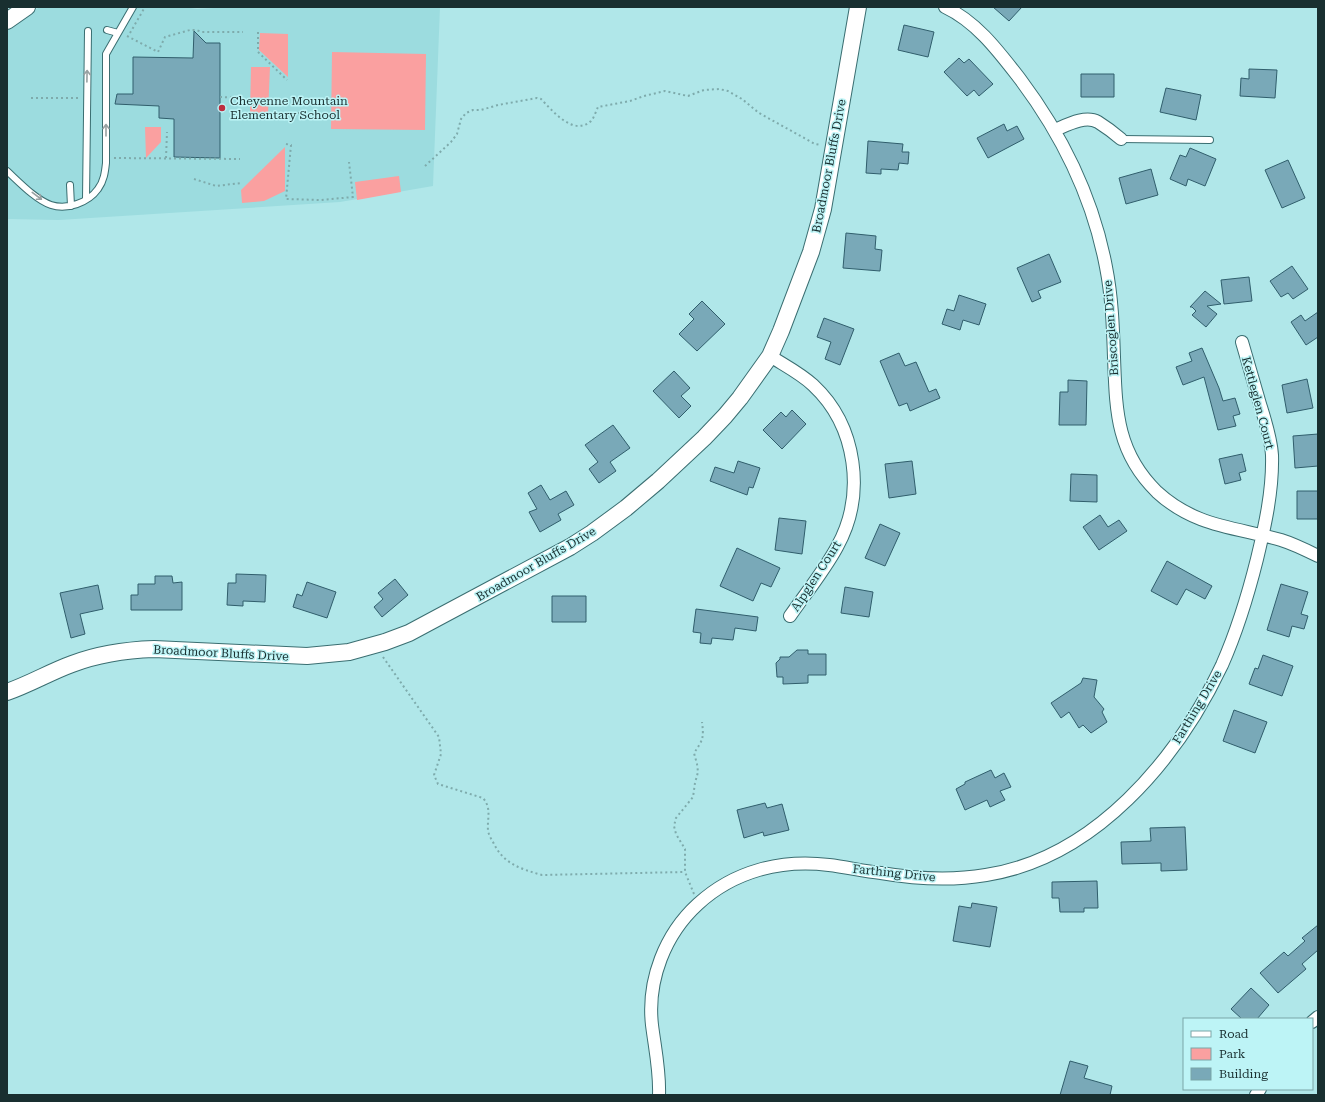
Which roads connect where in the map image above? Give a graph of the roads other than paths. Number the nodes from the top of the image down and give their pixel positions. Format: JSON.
{"nodes":[{"id":1,"x":27,"y":7,"type":"edge"},
{"id":2,"x":133,"y":7,"type":"edge"},
{"id":3,"x":858,"y":7,"type":"edge"},
{"id":4,"x":945,"y":7,"type":"edge"},
{"id":5,"x":7,"y":21,"type":"edge"},
{"id":6,"x":107,"y":30,"type":"dead end"},
{"id":7,"x":88,"y":31,"type":"dead end"},
{"id":8,"x":118,"y":33,"type":"junction"},
{"id":9,"x":1055,"y":130,"type":"junction"},
{"id":10,"x":1121,"y":139,"type":"joint"},
{"id":11,"x":1210,"y":140,"type":"dead end"},
{"id":12,"x":7,"y":171,"type":"edge"},
{"id":13,"x":70,"y":185,"type":"dead end"},
{"id":14,"x":86,"y":199,"type":"junction"},
{"id":15,"x":71,"y":206,"type":"junction"},
{"id":16,"x":1242,"y":342,"type":"dead end"},
{"id":17,"x":770,"y":356,"type":"junction"},
{"id":18,"x":1262,"y":536,"type":"junction"},
{"id":19,"x":1318,"y":556,"type":"edge"},
{"id":20,"x":790,"y":616,"type":"dead end"},
{"id":21,"x":7,"y":692,"type":"edge"},
{"id":22,"x":659,"y":1095,"type":"edge"}],
"edges":[{"from":1,"to":5,"type":"street"},
{"from":2,"to":8,"type":"lane"},
{"from":3,"to":17,"type":"street","name":"Broadmoor Bluffs Drive"},
{"from":4,"to":9,"type":"street","name":"Briscoglen Drive"},
{"from":6,"to":8,"type":"lane"},
{"from":14,"to":7,"type":"lane","one_way":true},
{"from":14,"to":8,"type":"lane","one_way":true},
{"from":9,"to":10,"type":"street"},
{"from":9,"to":18,"type":"street","name":"Briscoglen Drive"},
{"from":10,"to":11,"type":"lane"},
{"from":12,"to":15,"type":"lane","one_way":true},
{"from":13,"to":15,"type":"lane"},
{"from":14,"to":15,"type":"lane"},
{"from":16,"to":18,"type":"street","name":"Kettleglen Court"},
{"from":17,"to":20,"type":"street","name":"Alpglen Court"},
{"from":17,"to":21,"type":"street","name":"Broadmoor Bluffs Drive"},
{"from":18,"to":19,"type":"street","name":"Briscoglen Drive"},
{"from":18,"to":22,"type":"street","name":"Farthing Drive"}]}
